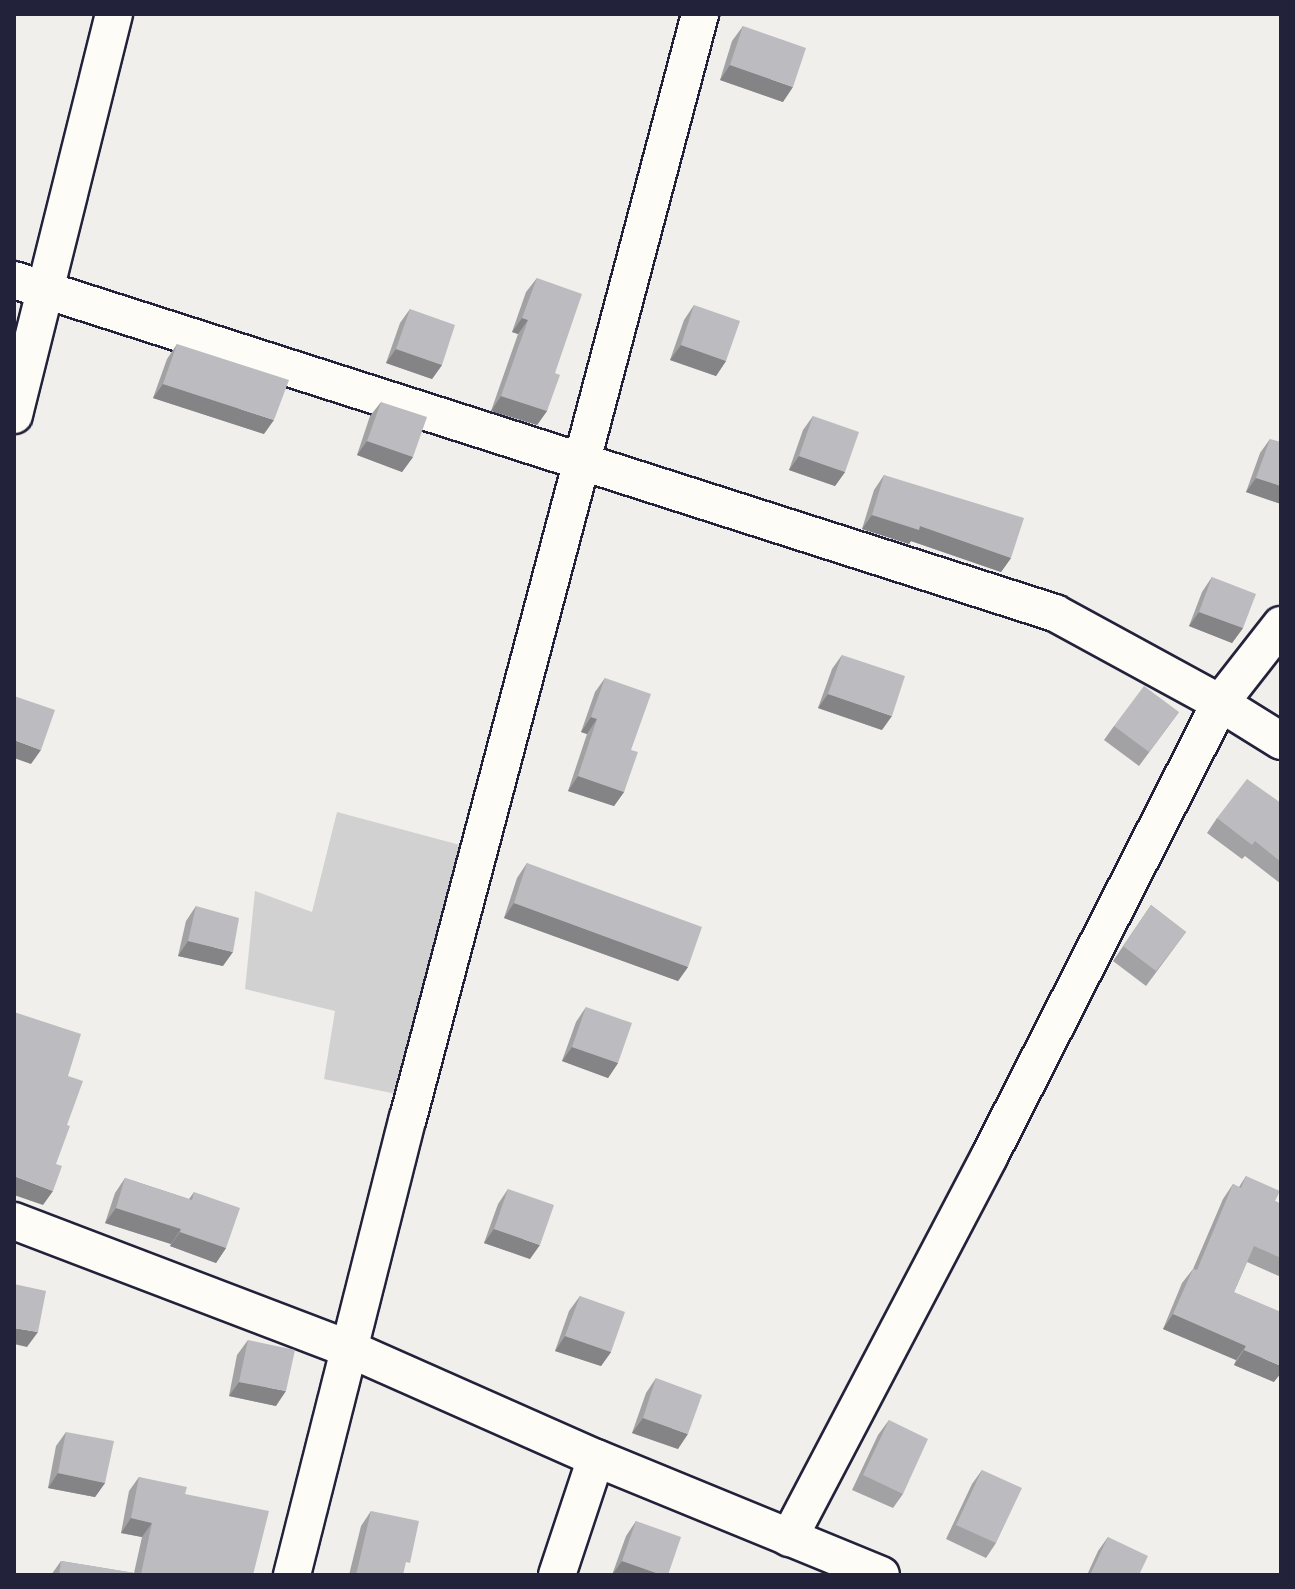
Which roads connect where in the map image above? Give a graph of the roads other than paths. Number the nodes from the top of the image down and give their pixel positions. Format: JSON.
{"nodes":[{"id":1,"x":114,"y":14,"type":"edge"},
{"id":2,"x":700,"y":14,"type":"edge"},
{"id":3,"x":30,"y":285,"type":"edge"},
{"id":4,"x":14,"y":415,"type":"edge"},
{"id":5,"x":581,"y":464,"type":"junction"},
{"id":6,"x":1281,"y":625,"type":"edge"},
{"id":7,"x":1220,"y":703,"type":"junction"},
{"id":8,"x":1281,"y":741,"type":"edge"},
{"id":9,"x":14,"y":1221,"type":"edge"},
{"id":10,"x":352,"y":1350,"type":"junction"},
{"id":11,"x":596,"y":1458,"type":"junction"},
{"id":12,"x":789,"y":1538,"type":"junction"},
{"id":13,"x":292,"y":1575,"type":"edge"},
{"id":14,"x":557,"y":1575,"type":"edge"},
{"id":15,"x":881,"y":1575,"type":"edge"}],
"edges":[{"from":1,"to":3,"type":"street"},
{"from":2,"to":5,"type":"street"},
{"from":3,"to":4,"type":"street"},
{"from":3,"to":5,"type":"street"},
{"from":5,"to":7,"type":"street"},
{"from":5,"to":10,"type":"street"},
{"from":6,"to":7,"type":"street"},
{"from":7,"to":8,"type":"street"},
{"from":7,"to":12,"type":"street"},
{"from":9,"to":10,"type":"street"},
{"from":10,"to":11,"type":"street"},
{"from":10,"to":13,"type":"street"},
{"from":11,"to":12,"type":"street"},
{"from":11,"to":14,"type":"street"},
{"from":12,"to":15,"type":"street"}]}
